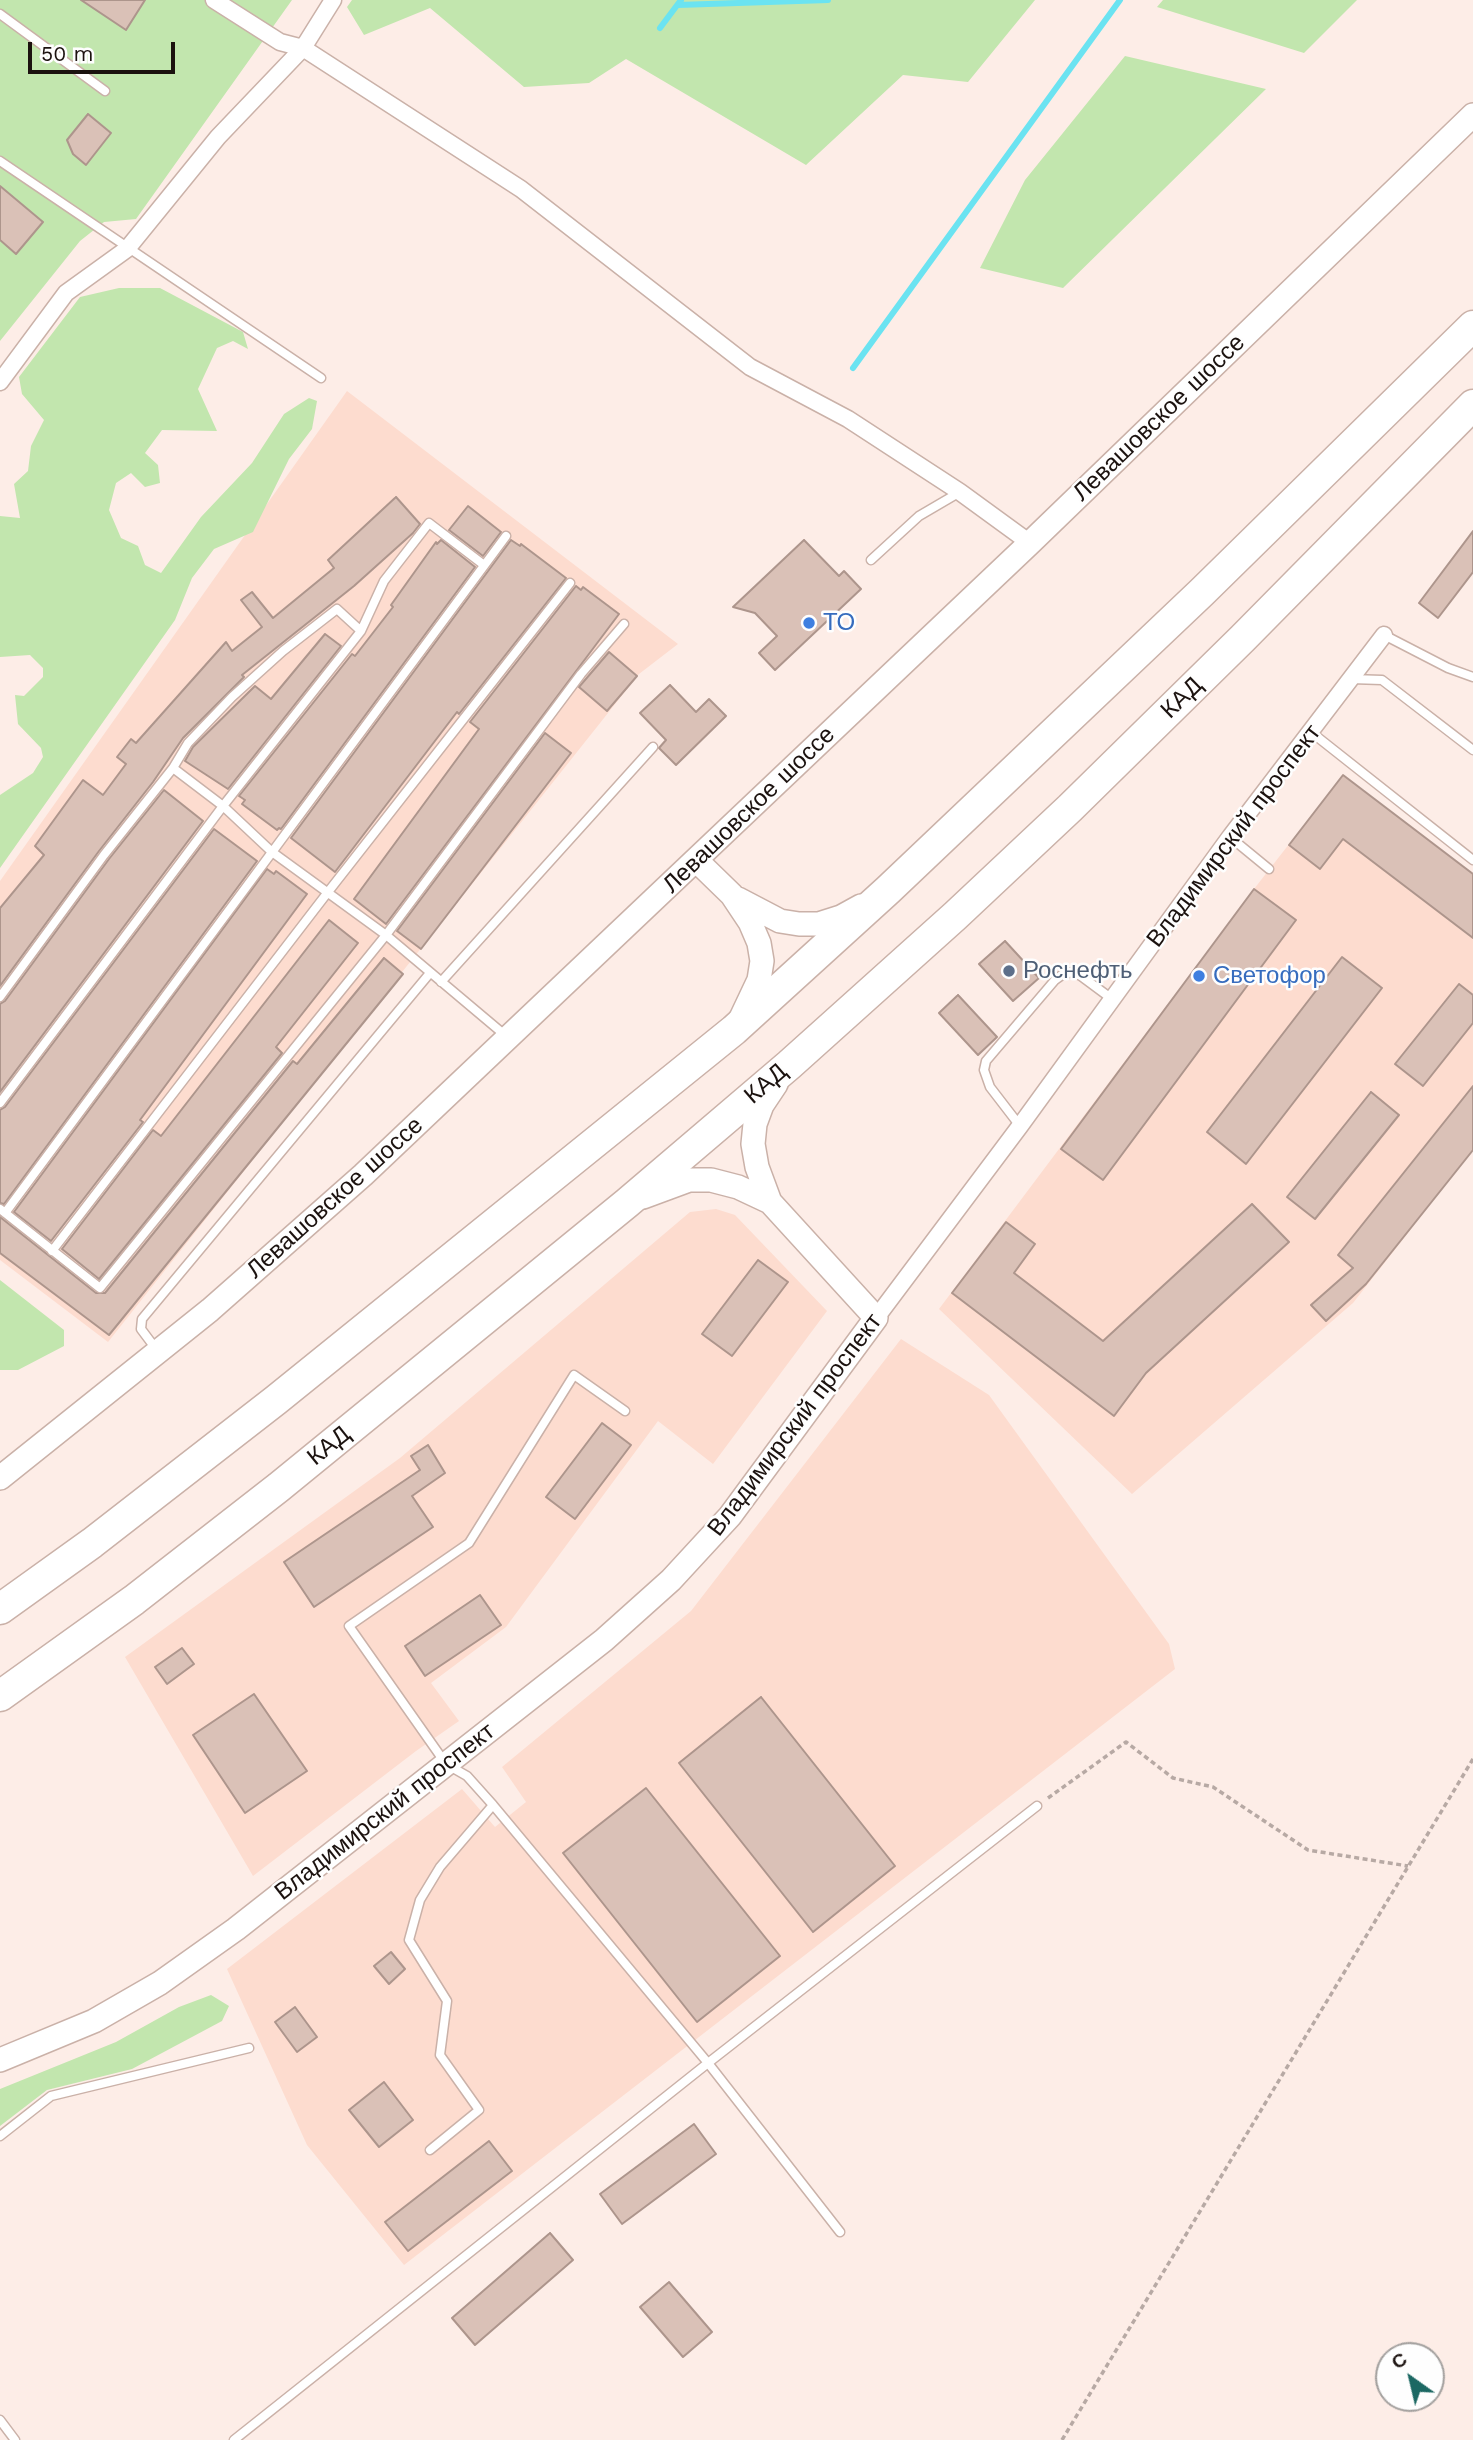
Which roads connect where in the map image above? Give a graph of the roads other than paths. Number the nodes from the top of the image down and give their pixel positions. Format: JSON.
{"nodes":[{"id":1,"x":214,"y":0,"type":"edge"},
{"id":2,"x":333,"y":0,"type":"edge"},
{"id":3,"x":0,"y":14,"type":"edge"},
{"id":4,"x":303,"y":48,"type":"junction"},
{"id":5,"x":105,"y":91,"type":"dead end"},
{"id":6,"x":1473,"y":115,"type":"edge"},
{"id":7,"x":0,"y":161,"type":"edge"},
{"id":8,"x":127,"y":249,"type":"junction"},
{"id":9,"x":1473,"y":326,"type":"edge"},
{"id":10,"x":321,"y":379,"type":"dead end"},
{"id":11,"x":0,"y":382,"type":"edge"},
{"id":12,"x":1473,"y":405,"type":"edge"},
{"id":13,"x":960,"y":492,"type":"junction"},
{"id":14,"x":506,"y":536,"type":"dead end"},
{"id":15,"x":1030,"y":543,"type":"junction"},
{"id":16,"x":871,"y":560,"type":"dead end"},
{"id":17,"x":484,"y":565,"type":"junction"},
{"id":18,"x":570,"y":583,"type":"dead end"},
{"id":19,"x":624,"y":624,"type":"dead end"},
{"id":20,"x":361,"y":631,"type":"junction"},
{"id":21,"x":1384,"y":635,"type":"joint"},
{"id":22,"x":1473,"y":677,"type":"edge"},
{"id":23,"x":1351,"y":679,"type":"junction"},
{"id":24,"x":1311,"y":732,"type":"junction"},
{"id":25,"x":653,"y":747,"type":"dead end"},
{"id":26,"x":1473,"y":750,"type":"edge"},
{"id":27,"x":173,"y":768,"type":"junction"},
{"id":28,"x":223,"y":807,"type":"junction"},
{"id":29,"x":1230,"y":837,"type":"junction"},
{"id":30,"x":272,"y":852,"type":"junction"},
{"id":31,"x":696,"y":860,"type":"junction"},
{"id":32,"x":1473,"y":860,"type":"edge"},
{"id":33,"x":1269,"y":869,"type":"dead end"},
{"id":34,"x":888,"y":890,"type":"junction"},
{"id":35,"x":328,"y":891,"type":"junction"},
{"id":36,"x":732,"y":895,"type":"junction"},
{"id":37,"x":386,"y":935,"type":"junction"},
{"id":38,"x":430,"y":973,"type":"junction"},
{"id":39,"x":441,"y":982,"type":"junction"},
{"id":40,"x":0,"y":997,"type":"edge"},
{"id":41,"x":1112,"y":999,"type":"junction"},
{"id":42,"x":734,"y":1030,"type":"junction"},
{"id":43,"x":508,"y":1038,"type":"junction"},
{"id":44,"x":789,"y":1065,"type":"junction"},
{"id":45,"x":0,"y":1103,"type":"edge"},
{"id":46,"x":1020,"y":1126,"type":"junction"},
{"id":47,"x":770,"y":1202,"type":"junction"},
{"id":48,"x":627,"y":1203,"type":"junction"},
{"id":49,"x":3,"y":1211,"type":"edge"},
{"id":50,"x":52,"y":1251,"type":"junction"},
{"id":51,"x":876,"y":1318,"type":"junction"},
{"id":52,"x":158,"y":1352,"type":"junction"},
{"id":53,"x":625,"y":1411,"type":"dead end"},
{"id":54,"x":0,"y":1478,"type":"edge"},
{"id":55,"x":0,"y":1609,"type":"edge"},
{"id":56,"x":0,"y":1696,"type":"edge"},
{"id":57,"x":446,"y":1764,"type":"junction"},
{"id":58,"x":493,"y":1805,"type":"junction"},
{"id":59,"x":1037,"y":1806,"type":"road end"},
{"id":60,"x":249,"y":2048,"type":"dead end"},
{"id":61,"x":0,"y":2060,"type":"edge"},
{"id":62,"x":708,"y":2063,"type":"junction"},
{"id":63,"x":0,"y":2136,"type":"edge"},
{"id":64,"x":430,"y":2150,"type":"dead end"},
{"id":65,"x":840,"y":2232,"type":"dead end"},
{"id":66,"x":0,"y":2420,"type":"edge"},
{"id":67,"x":15,"y":2440,"type":"edge"},
{"id":68,"x":234,"y":2440,"type":"edge"}],
"edges":[{"from":1,"to":4,"type":"street"},
{"from":2,"to":4,"type":"street"},
{"from":3,"to":5,"type":"lane"},
{"from":4,"to":8,"type":"street"},
{"from":4,"to":13,"type":"street"},
{"from":6,"to":15,"type":"main road","name":"Левашовское шоссе"},
{"from":7,"to":8,"type":"lane"},
{"from":8,"to":10,"type":"lane"},
{"from":8,"to":11,"type":"street"},
{"from":9,"to":34,"type":"highway"},
{"from":12,"to":44,"type":"highway","name":"КАД"},
{"from":13,"to":15,"type":"street"},
{"from":13,"to":16,"type":"lane"},
{"from":14,"to":17,"type":"lane"},
{"from":15,"to":31,"type":"main road","name":"Левашовское шоссе"},
{"from":17,"to":20,"type":"lane"},
{"from":17,"to":30,"type":"lane"},
{"from":18,"to":35,"type":"lane"},
{"from":19,"to":37,"type":"lane"},
{"from":20,"to":27,"type":"lane"},
{"from":20,"to":28,"type":"lane"},
{"from":21,"to":22,"type":"lane"},
{"from":21,"to":23,"type":"street","name":"Владимирский проспект"},
{"from":23,"to":24,"type":"street","name":"Владимирский проспект"},
{"from":23,"to":26,"type":"lane"},
{"from":24,"to":29,"type":"street","name":"Владимирский проспект"},
{"from":24,"to":32,"type":"lane"},
{"from":25,"to":39,"type":"lane"},
{"from":27,"to":28,"type":"lane"},
{"from":27,"to":40,"type":"lane"},
{"from":28,"to":30,"type":"lane"},
{"from":28,"to":45,"type":"lane"},
{"from":29,"to":33,"type":"lane"},
{"from":29,"to":41,"type":"street","name":"Владимирский проспект"},
{"from":30,"to":35,"type":"lane"},
{"from":30,"to":49,"type":"lane"},
{"from":31,"to":36,"type":"main road"},
{"from":31,"to":43,"type":"main road","name":"Левашовское шоссе"},
{"from":34,"to":36,"type":"main road"},
{"from":34,"to":42,"type":"highway"},
{"from":35,"to":37,"type":"lane"},
{"from":35,"to":50,"type":"lane"},
{"from":36,"to":42,"type":"main road"},
{"from":37,"to":38,"type":"lane"},
{"from":37,"to":50,"type":"lane"},
{"from":38,"to":39,"type":"lane"},
{"from":38,"to":52,"type":"lane"},
{"from":39,"to":43,"type":"lane"},
{"from":41,"to":46,"type":"street","name":"Владимирский проспект"},
{"from":41,"to":46,"type":"lane"},
{"from":42,"to":55,"type":"highway"},
{"from":43,"to":52,"type":"main road","name":"Левашовское шоссе"},
{"from":44,"to":47,"type":"main road"},
{"from":44,"to":48,"type":"highway","name":"КАД"},
{"from":46,"to":51,"type":"street","name":"Владимирский проспект"},
{"from":47,"to":48,"type":"main road"},
{"from":47,"to":51,"type":"main road"},
{"from":48,"to":56,"type":"highway","name":"КАД"},
{"from":49,"to":50,"type":"lane"},
{"from":51,"to":57,"type":"main road","name":"Владимирский проспект"},
{"from":52,"to":54,"type":"main road","name":"Левашовское шоссе"},
{"from":53,"to":57,"type":"lane"},
{"from":57,"to":58,"type":"lane"},
{"from":57,"to":61,"type":"main road","name":"Владимирский проспект"},
{"from":58,"to":62,"type":"lane"},
{"from":58,"to":64,"type":"lane"},
{"from":59,"to":62,"type":"lane"},
{"from":60,"to":63,"type":"lane"},
{"from":62,"to":65,"type":"lane"},
{"from":62,"to":68,"type":"lane"},
{"from":66,"to":67,"type":"lane"}]}
